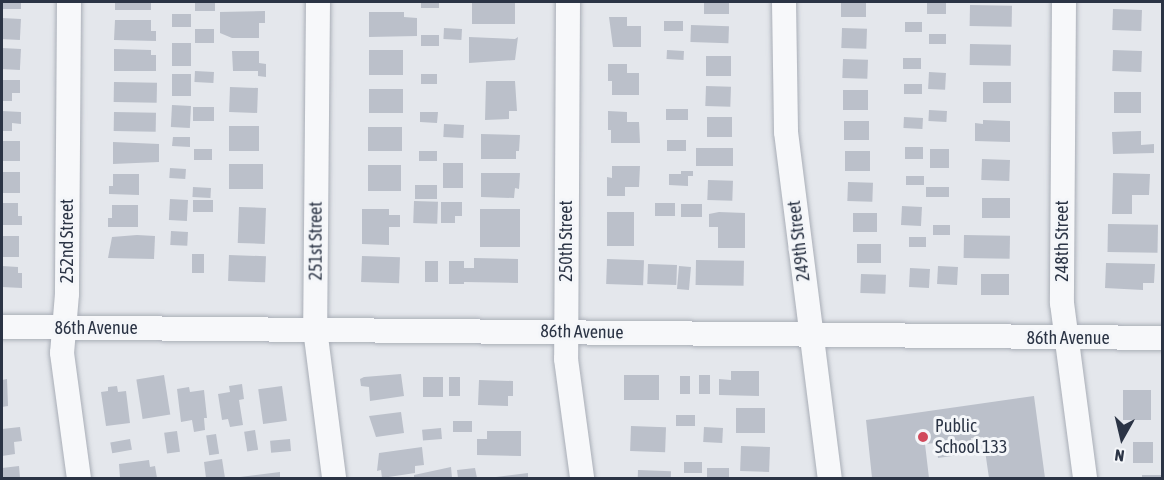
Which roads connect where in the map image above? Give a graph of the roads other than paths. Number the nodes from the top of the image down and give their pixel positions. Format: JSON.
{"nodes":[{"id":1,"x":69,"y":2,"type":"edge"},
{"id":2,"x":318,"y":2,"type":"edge"},
{"id":3,"x":568,"y":2,"type":"edge"},
{"id":4,"x":784,"y":2,"type":"edge"},
{"id":5,"x":1064,"y":2,"type":"edge"},
{"id":6,"x":2,"y":327,"type":"edge"},
{"id":7,"x":64,"y":328,"type":"junction"},
{"id":8,"x":315,"y":329,"type":"junction"},
{"id":9,"x":566,"y":331,"type":"junction"},
{"id":10,"x":810,"y":335,"type":"junction"},
{"id":11,"x":1066,"y":338,"type":"junction"},
{"id":12,"x":1162,"y":338,"type":"edge"},
{"id":13,"x":79,"y":478,"type":"edge"},
{"id":14,"x":334,"y":478,"type":"edge"},
{"id":15,"x":582,"y":478,"type":"edge"},
{"id":16,"x":830,"y":478,"type":"edge"},
{"id":17,"x":1085,"y":478,"type":"edge"}],
"edges":[{"from":1,"to":7,"type":"street","name":"252nd Street"},
{"from":2,"to":8,"type":"street","name":"251st Street"},
{"from":3,"to":9,"type":"street","name":"250th Street"},
{"from":4,"to":10,"type":"street","name":"249th Street"},
{"from":5,"to":11,"type":"street","name":"248th Street"},
{"from":6,"to":7,"type":"street","name":"86th Avenue"},
{"from":7,"to":8,"type":"street","name":"86th Avenue"},
{"from":7,"to":13,"type":"street","name":"252nd Street"},
{"from":8,"to":9,"type":"street","name":"86th Avenue"},
{"from":8,"to":14,"type":"street","name":"251st Street"},
{"from":9,"to":10,"type":"street","name":"86th Avenue"},
{"from":9,"to":15,"type":"street","name":"250th Street"},
{"from":10,"to":11,"type":"street","name":"86th Avenue"},
{"from":10,"to":16,"type":"street","name":"249th Street"},
{"from":11,"to":12,"type":"street","name":"86th Avenue"},
{"from":11,"to":17,"type":"street","name":"248th Street"}]}
